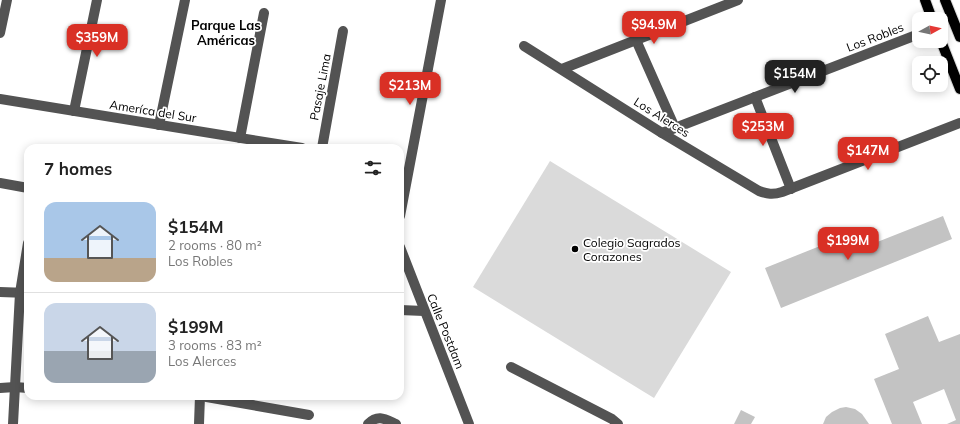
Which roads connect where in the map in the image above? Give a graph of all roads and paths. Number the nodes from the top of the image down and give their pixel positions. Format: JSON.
{"nodes":[{"id":1,"x":7,"y":0,"type":"edge"},
{"id":2,"x":97,"y":0,"type":"edge"},
{"id":3,"x":185,"y":0,"type":"edge"},
{"id":4,"x":441,"y":0,"type":"edge"},
{"id":5,"x":738,"y":0,"type":"edge"},
{"id":6,"x":925,"y":0,"type":"edge"},
{"id":7,"x":945,"y":0,"type":"edge"},
{"id":8,"x":929,"y":12,"type":"edge"},
{"id":9,"x":264,"y":13,"type":"dead end"},
{"id":10,"x":343,"y":31,"type":"dead end"},
{"id":11,"x":0,"y":33,"type":"edge"},
{"id":12,"x":912,"y":37,"type":"edge"},
{"id":13,"x":960,"y":37,"type":"edge"},
{"id":14,"x":636,"y":40,"type":"junction"},
{"id":15,"x":524,"y":46,"type":"dead end"},
{"id":16,"x":944,"y":48,"type":"edge"},
{"id":17,"x":562,"y":69,"type":"junction"},
{"id":18,"x":960,"y":89,"type":"edge"},
{"id":19,"x":755,"y":97,"type":"junction"},
{"id":20,"x":0,"y":99,"type":"edge"},
{"id":21,"x":74,"y":111,"type":"junction"},
{"id":22,"x":960,"y":123,"type":"edge"},
{"id":23,"x":159,"y":125,"type":"junction"},
{"id":24,"x":675,"y":128,"type":"junction"},
{"id":25,"x":662,"y":133,"type":"junction"},
{"id":26,"x":240,"y":138,"type":"junction"},
{"id":27,"x":277,"y":144,"type":"edge"},
{"id":28,"x":323,"y":144,"type":"edge"},
{"id":29,"x":405,"y":165,"type":"edge"},
{"id":30,"x":404,"y":175,"type":"edge"},
{"id":31,"x":0,"y":183,"type":"edge"},
{"id":32,"x":24,"y":187,"type":"edge"},
{"id":33,"x":791,"y":189,"type":"junction"},
{"id":34,"x":404,"y":258,"type":"edge"},
{"id":35,"x":0,"y":292,"type":"edge"},
{"id":36,"x":24,"y":293,"type":"edge"},
{"id":37,"x":404,"y":310,"type":"edge"},
{"id":38,"x":424,"y":311,"type":"junction"},
{"id":39,"x":511,"y":367,"type":"dead end"},
{"id":40,"x":15,"y":387,"type":"junction"},
{"id":41,"x":0,"y":388,"type":"edge"},
{"id":42,"x":24,"y":388,"type":"edge"},
{"id":43,"x":200,"y":400,"type":"edge"},
{"id":44,"x":223,"y":400,"type":"edge"},
{"id":45,"x":309,"y":415,"type":"dead end"},
{"id":46,"x":466,"y":423,"type":"edge"},
{"id":47,"x":13,"y":424,"type":"edge"},
{"id":48,"x":199,"y":424,"type":"edge"},
{"id":49,"x":368,"y":424,"type":"edge"},
{"id":50,"x":396,"y":424,"type":"edge"},
{"id":51,"x":618,"y":424,"type":"edge"}],
"edges":[{"from":1,"to":11,"type":"street"},
{"from":2,"to":21,"type":"street"},
{"from":3,"to":23,"type":"street"},
{"from":4,"to":29,"type":"street"},
{"from":5,"to":14,"type":"street"},
{"from":6,"to":8,"type":"main road"},
{"from":7,"to":13,"type":"main road"},
{"from":9,"to":26,"type":"street"},
{"from":10,"to":28,"type":"street","name":"Pasaje Lima"},
{"from":12,"to":19,"type":"street","name":"Los Robles"},
{"from":14,"to":17,"type":"street"},
{"from":14,"to":24,"type":"street","name":"Los Alerces"},
{"from":15,"to":17,"type":"street","name":"Los Alerces"},
{"from":16,"to":18,"type":"main road"},
{"from":17,"to":25,"type":"street","name":"Los Alerces"},
{"from":19,"to":24,"type":"street","name":"Los Robles"},
{"from":19,"to":33,"type":"street"},
{"from":20,"to":21,"type":"street","name":"Ameríca del Sur"},
{"from":21,"to":23,"type":"street","name":"Ameríca del Sur"},
{"from":22,"to":33,"type":"street","name":"Los Alerces"},
{"from":23,"to":26,"type":"street","name":"Ameríca del Sur"},
{"from":24,"to":25,"type":"street","name":"Los Robles"},
{"from":25,"to":33,"type":"street","name":"Los Alerces"},
{"from":26,"to":27,"type":"street","name":"Ameríca del Sur"},
{"from":29,"to":30,"type":"street"},
{"from":31,"to":32,"type":"street"},
{"from":34,"to":38,"type":"street","name":"Calle Postdam"},
{"from":35,"to":36,"type":"street"},
{"from":36,"to":40,"type":"street"},
{"from":37,"to":38,"type":"street"},
{"from":38,"to":46,"type":"street","name":"Calle Postdam"},
{"from":39,"to":51,"type":"street"},
{"from":40,"to":41,"type":"street"},
{"from":40,"to":42,"type":"street"},
{"from":40,"to":47,"type":"street"},
{"from":43,"to":48,"type":"street"},
{"from":44,"to":45,"type":"street"},
{"from":49,"to":50,"type":"street"}]}
